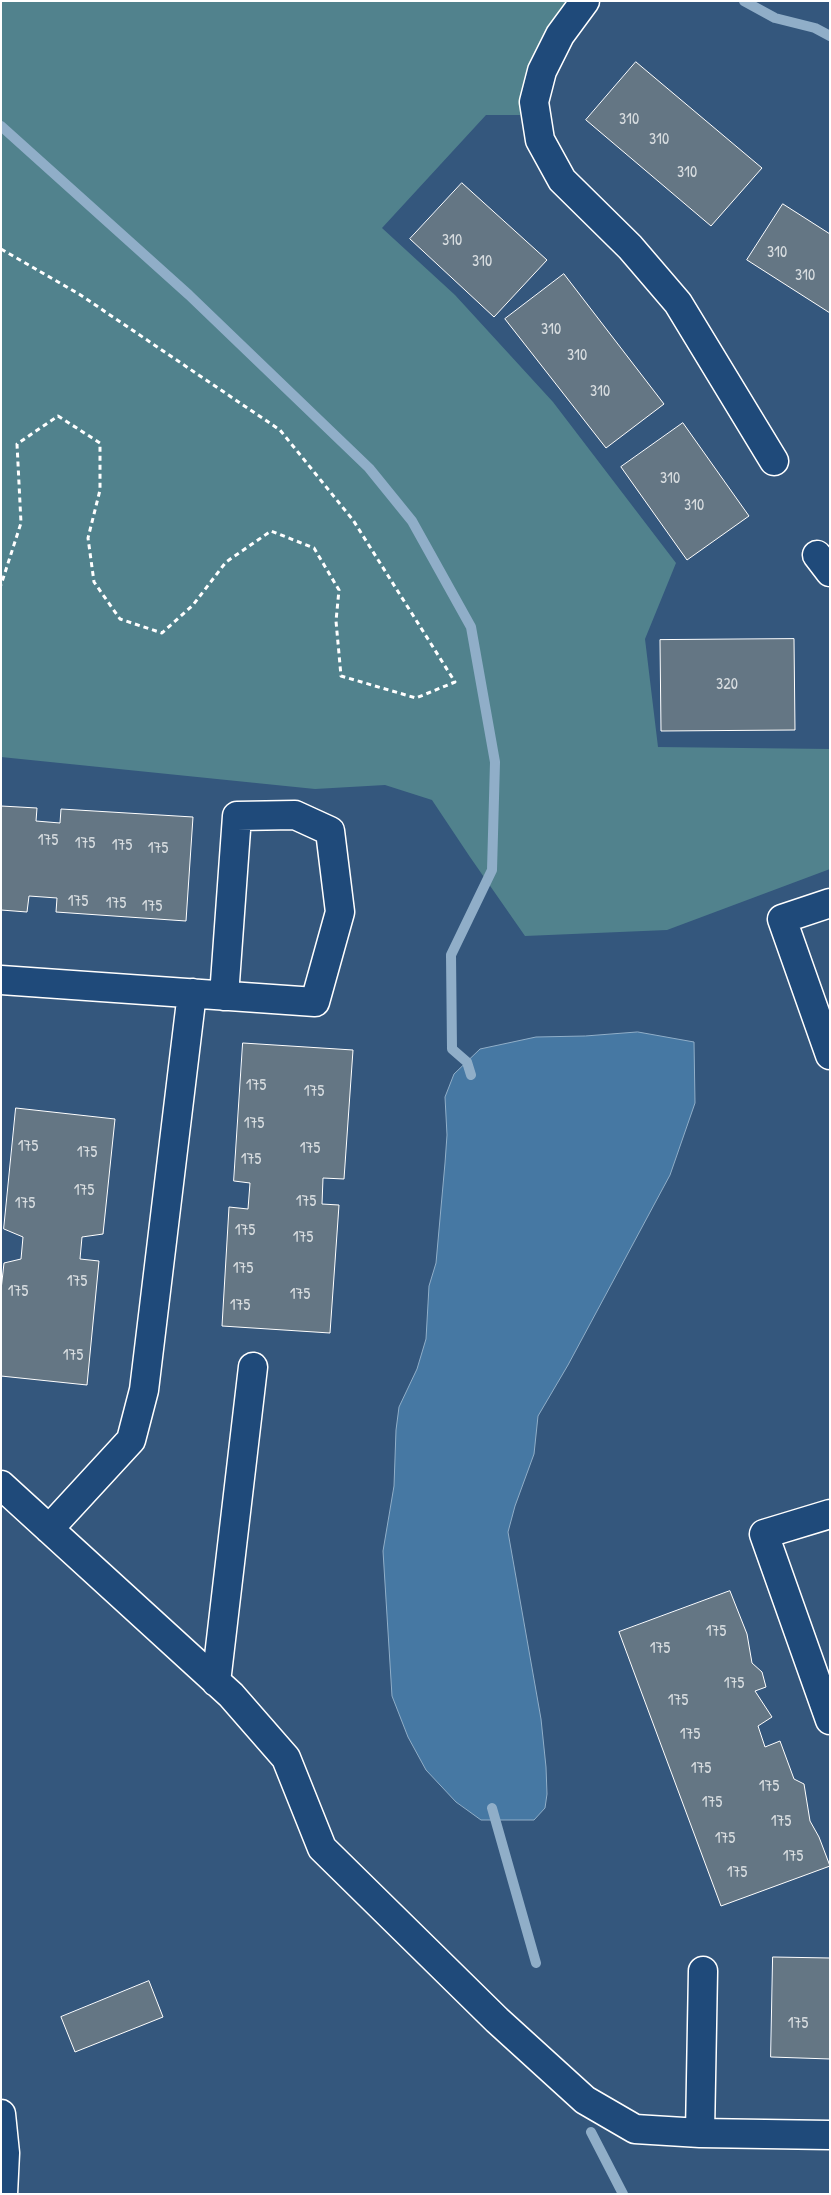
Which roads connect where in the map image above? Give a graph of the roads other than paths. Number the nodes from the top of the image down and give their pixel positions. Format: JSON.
{"nodes":[{"id":1,"x":585,"y":1,"type":"edge"},
{"id":2,"x":774,"y":461,"type":"dead end"},
{"id":3,"x":830,"y":903,"type":"edge"},
{"id":4,"x":1,"y":980,"type":"edge"},
{"id":5,"x":192,"y":993,"type":"junction"},
{"id":6,"x":224,"y":996,"type":"junction"},
{"id":7,"x":830,"y":1055,"type":"edge"},
{"id":8,"x":253,"y":1367,"type":"dead end"},
{"id":9,"x":1,"y":1485,"type":"edge"},
{"id":10,"x":830,"y":1514,"type":"edge"},
{"id":11,"x":48,"y":1529,"type":"junction"},
{"id":12,"x":216,"y":1682,"type":"junction"},
{"id":13,"x":830,"y":1720,"type":"edge"},
{"id":14,"x":703,"y":1971,"type":"dead end"},
{"id":15,"x":1,"y":2114,"type":"edge"},
{"id":16,"x":700,"y":2134,"type":"junction"},
{"id":17,"x":830,"y":2135,"type":"edge"},
{"id":18,"x":3,"y":2194,"type":"edge"}],
"edges":[{"from":1,"to":2,"type":"street"},
{"from":3,"to":7,"type":"street"},
{"from":4,"to":5,"type":"street"},
{"from":5,"to":6,"type":"street"},
{"from":5,"to":11,"type":"street"},
{"from":6,"to":6,"type":"street"},
{"from":8,"to":12,"type":"street"},
{"from":9,"to":11,"type":"street"},
{"from":10,"to":13,"type":"street"},
{"from":11,"to":12,"type":"street"},
{"from":12,"to":16,"type":"street"},
{"from":14,"to":16,"type":"street"},
{"from":15,"to":18,"type":"street"},
{"from":16,"to":17,"type":"street"}]}
